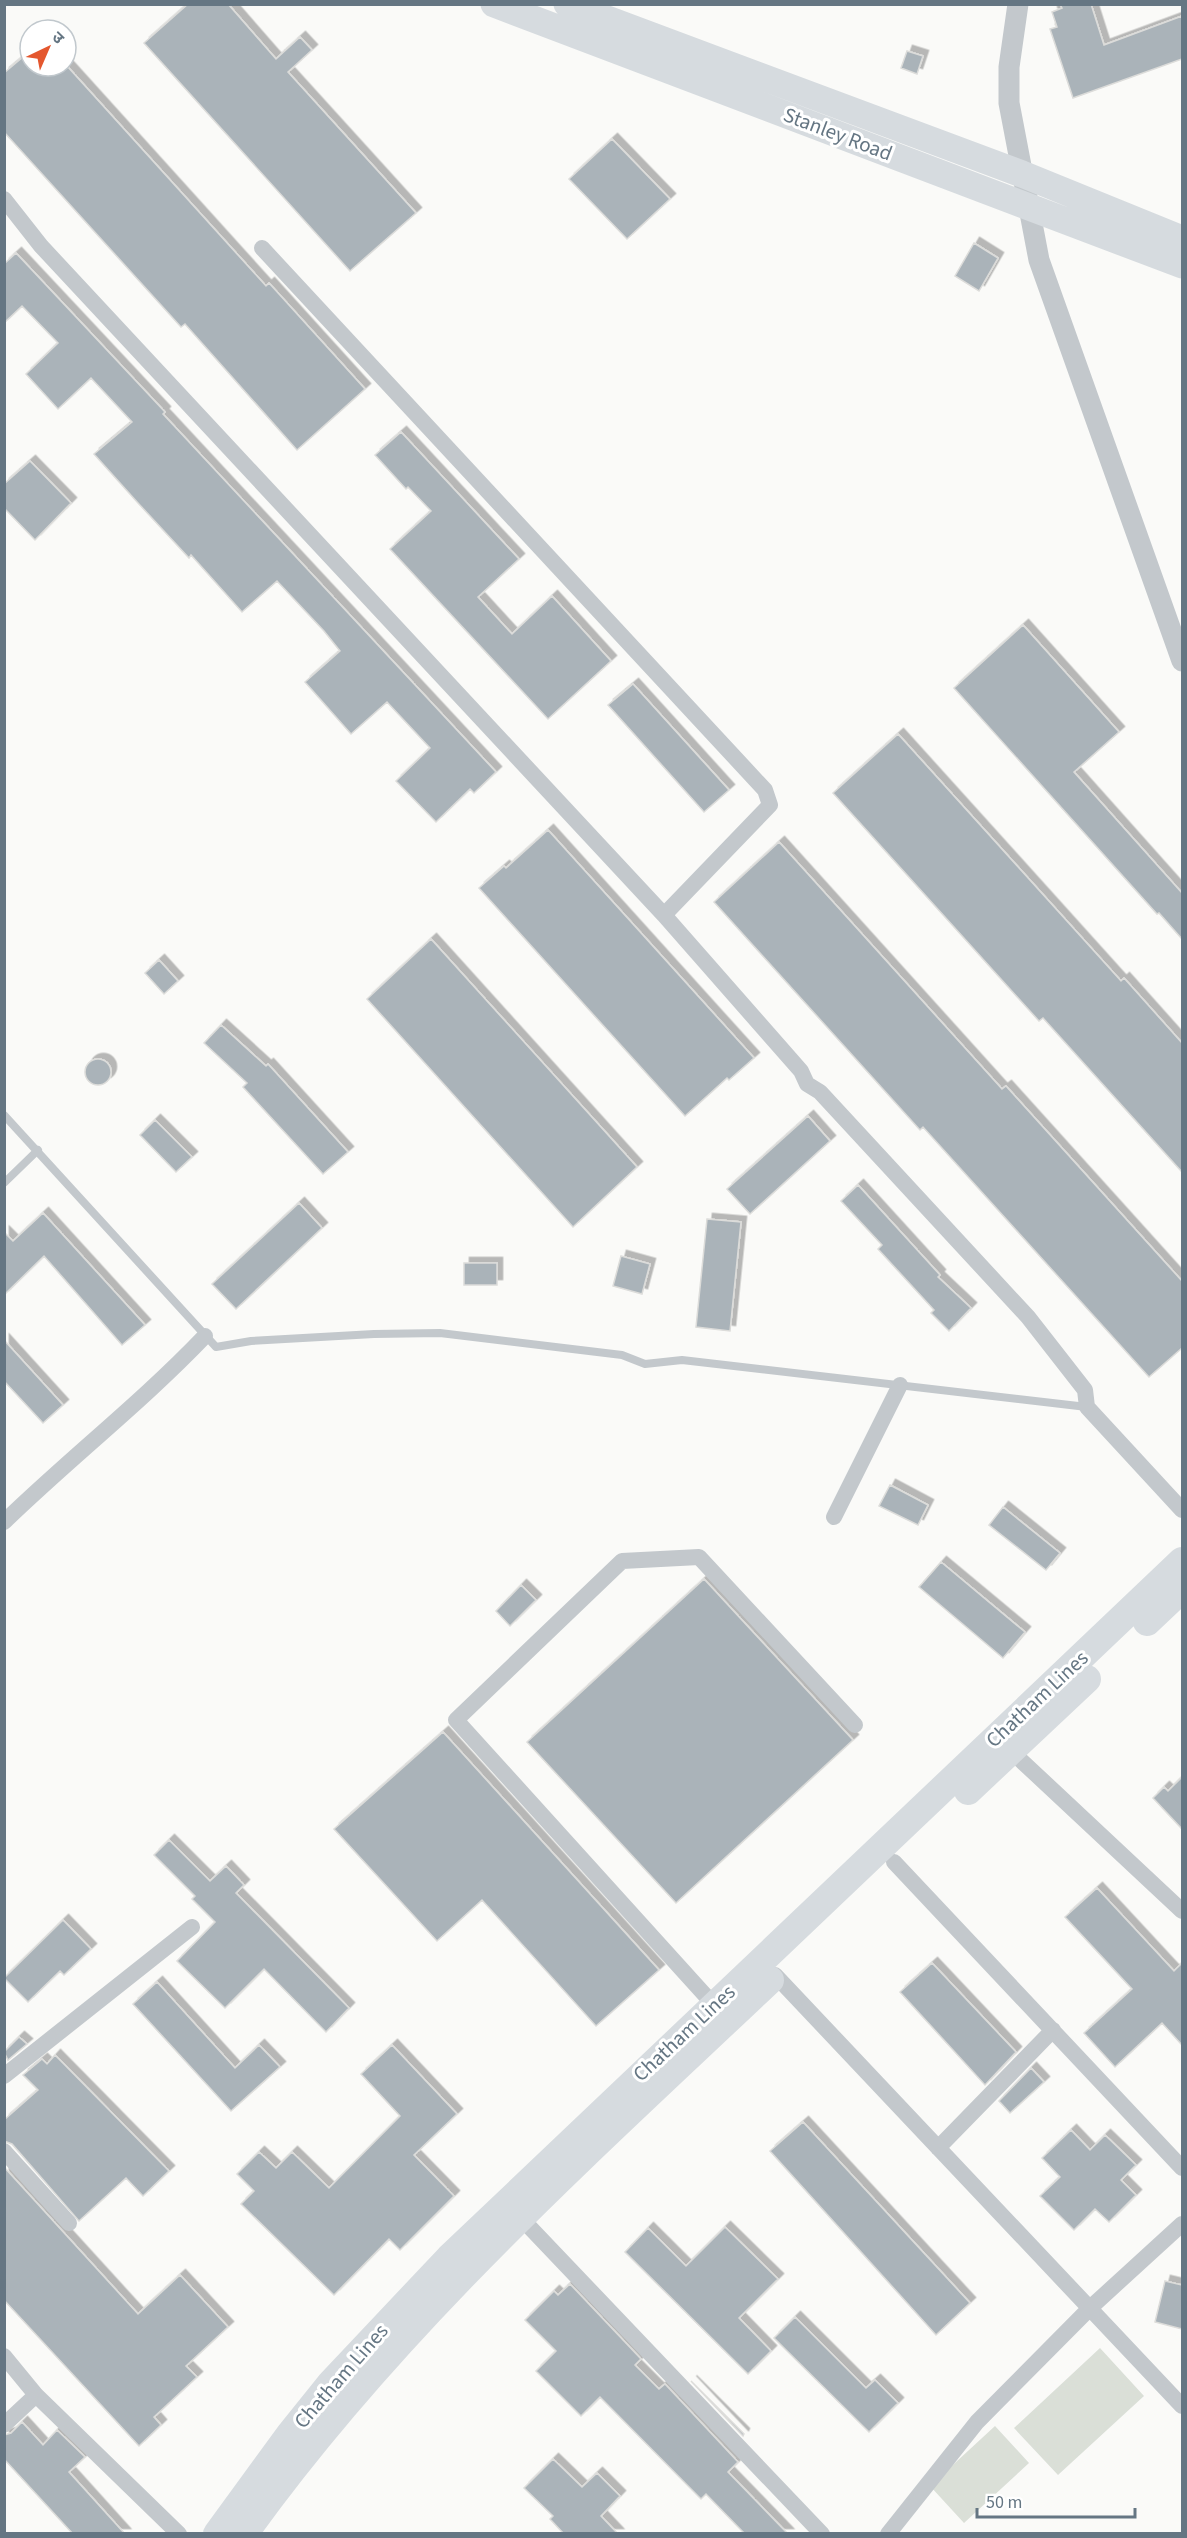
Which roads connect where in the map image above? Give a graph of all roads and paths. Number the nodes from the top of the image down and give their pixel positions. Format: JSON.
{"nodes":[{"id":1,"x":494,"y":4,"type":"edge"},
{"id":2,"x":567,"y":4,"type":"edge"},
{"id":3,"x":1018,"y":4,"type":"edge"},
{"id":4,"x":1022,"y":174,"type":"junction"},
{"id":5,"x":4,"y":199,"type":"edge"},
{"id":6,"x":1027,"y":205,"type":"junction"},
{"id":7,"x":1182,"y":239,"type":"edge"},
{"id":8,"x":262,"y":248,"type":"dead end"},
{"id":9,"x":1182,"y":266,"type":"edge"},
{"id":10,"x":1182,"y":661,"type":"edge"},
{"id":11,"x":664,"y":915,"type":"junction"},
{"id":12,"x":4,"y":1115,"type":"edge"},
{"id":13,"x":38,"y":1150,"type":"junction"},
{"id":14,"x":4,"y":1183,"type":"edge"},
{"id":15,"x":206,"y":1336,"type":"junction"},
{"id":16,"x":900,"y":1385,"type":"junction"},
{"id":17,"x":1087,"y":1407,"type":"junction"},
{"id":18,"x":1182,"y":1510,"type":"edge"},
{"id":19,"x":834,"y":1517,"type":"dead end"},
{"id":20,"x":4,"y":1522,"type":"edge"},
{"id":21,"x":1182,"y":1561,"type":"edge"},
{"id":22,"x":1182,"y":1588,"type":"edge"},
{"id":23,"x":855,"y":1725,"type":"dead end"},
{"id":24,"x":1011,"y":1751,"type":"junction"},
{"id":25,"x":894,"y":1862,"type":"junction"},
{"id":26,"x":1182,"y":1911,"type":"edge"},
{"id":27,"x":192,"y":1926,"type":"dead end"},
{"id":28,"x":775,"y":1975,"type":"junction"},
{"id":29,"x":714,"y":2005,"type":"junction"},
{"id":30,"x":1053,"y":2030,"type":"junction"},
{"id":31,"x":4,"y":2076,"type":"edge"},
{"id":32,"x":938,"y":2148,"type":"junction"},
{"id":33,"x":4,"y":2151,"type":"edge"},
{"id":34,"x":1182,"y":2168,"type":"edge"},
{"id":35,"x":521,"y":2218,"type":"junction"},
{"id":36,"x":69,"y":2223,"type":"dead end"},
{"id":37,"x":1182,"y":2224,"type":"edge"},
{"id":38,"x":1090,"y":2308,"type":"junction"},
{"id":39,"x":4,"y":2356,"type":"edge"},
{"id":40,"x":36,"y":2395,"type":"junction"},
{"id":41,"x":1182,"y":2406,"type":"edge"},
{"id":42,"x":4,"y":2425,"type":"edge"},
{"id":43,"x":179,"y":2534,"type":"edge"},
{"id":44,"x":217,"y":2534,"type":"edge"},
{"id":45,"x":244,"y":2534,"type":"edge"},
{"id":46,"x":822,"y":2534,"type":"edge"},
{"id":47,"x":888,"y":2534,"type":"edge"}],
"edges":[{"from":1,"to":6,"type":"main road","name":"Stanley Road"},
{"from":2,"to":4,"type":"main road","name":"Stanley Road"},
{"from":3,"to":4,"type":"street"},
{"from":4,"to":6,"type":"street"},
{"from":4,"to":7,"type":"main road","name":"Stanley Road"},
{"from":5,"to":11,"type":"street"},
{"from":6,"to":9,"type":"main road","name":"Stanley Road"},
{"from":6,"to":10,"type":"street"},
{"from":8,"to":11,"type":"street"},
{"from":11,"to":17,"type":"street"},
{"from":12,"to":13,"type":"lane"},
{"from":13,"to":14,"type":"lane"},
{"from":13,"to":15,"type":"lane"},
{"from":15,"to":16,"type":"lane"},
{"from":15,"to":20,"type":"street"},
{"from":16,"to":17,"type":"lane"},
{"from":16,"to":19,"type":"street"},
{"from":17,"to":18,"type":"street"},
{"from":21,"to":29,"type":"highway","name":"Chatham Lines"},
{"from":22,"to":24,"type":"highway","name":"Chatham Lines"},
{"from":23,"to":29,"type":"street"},
{"from":24,"to":25,"type":"highway","name":"Chatham Lines"},
{"from":24,"to":26,"type":"street"},
{"from":25,"to":28,"type":"highway","name":"Chatham Lines"},
{"from":25,"to":30,"type":"street"},
{"from":27,"to":31,"type":"street"},
{"from":28,"to":32,"type":"street"},
{"from":28,"to":35,"type":"highway","name":"Chatham Lines"},
{"from":29,"to":44,"type":"highway","name":"Chatham Lines"},
{"from":30,"to":32,"type":"street"},
{"from":30,"to":34,"type":"street"},
{"from":32,"to":38,"type":"street"},
{"from":33,"to":36,"type":"street"},
{"from":35,"to":45,"type":"highway","name":"Chatham Lines"},
{"from":35,"to":46,"type":"street"},
{"from":37,"to":38,"type":"street"},
{"from":38,"to":41,"type":"street"},
{"from":38,"to":47,"type":"street"},
{"from":39,"to":40,"type":"street"},
{"from":40,"to":42,"type":"street"},
{"from":40,"to":43,"type":"street"}]}
